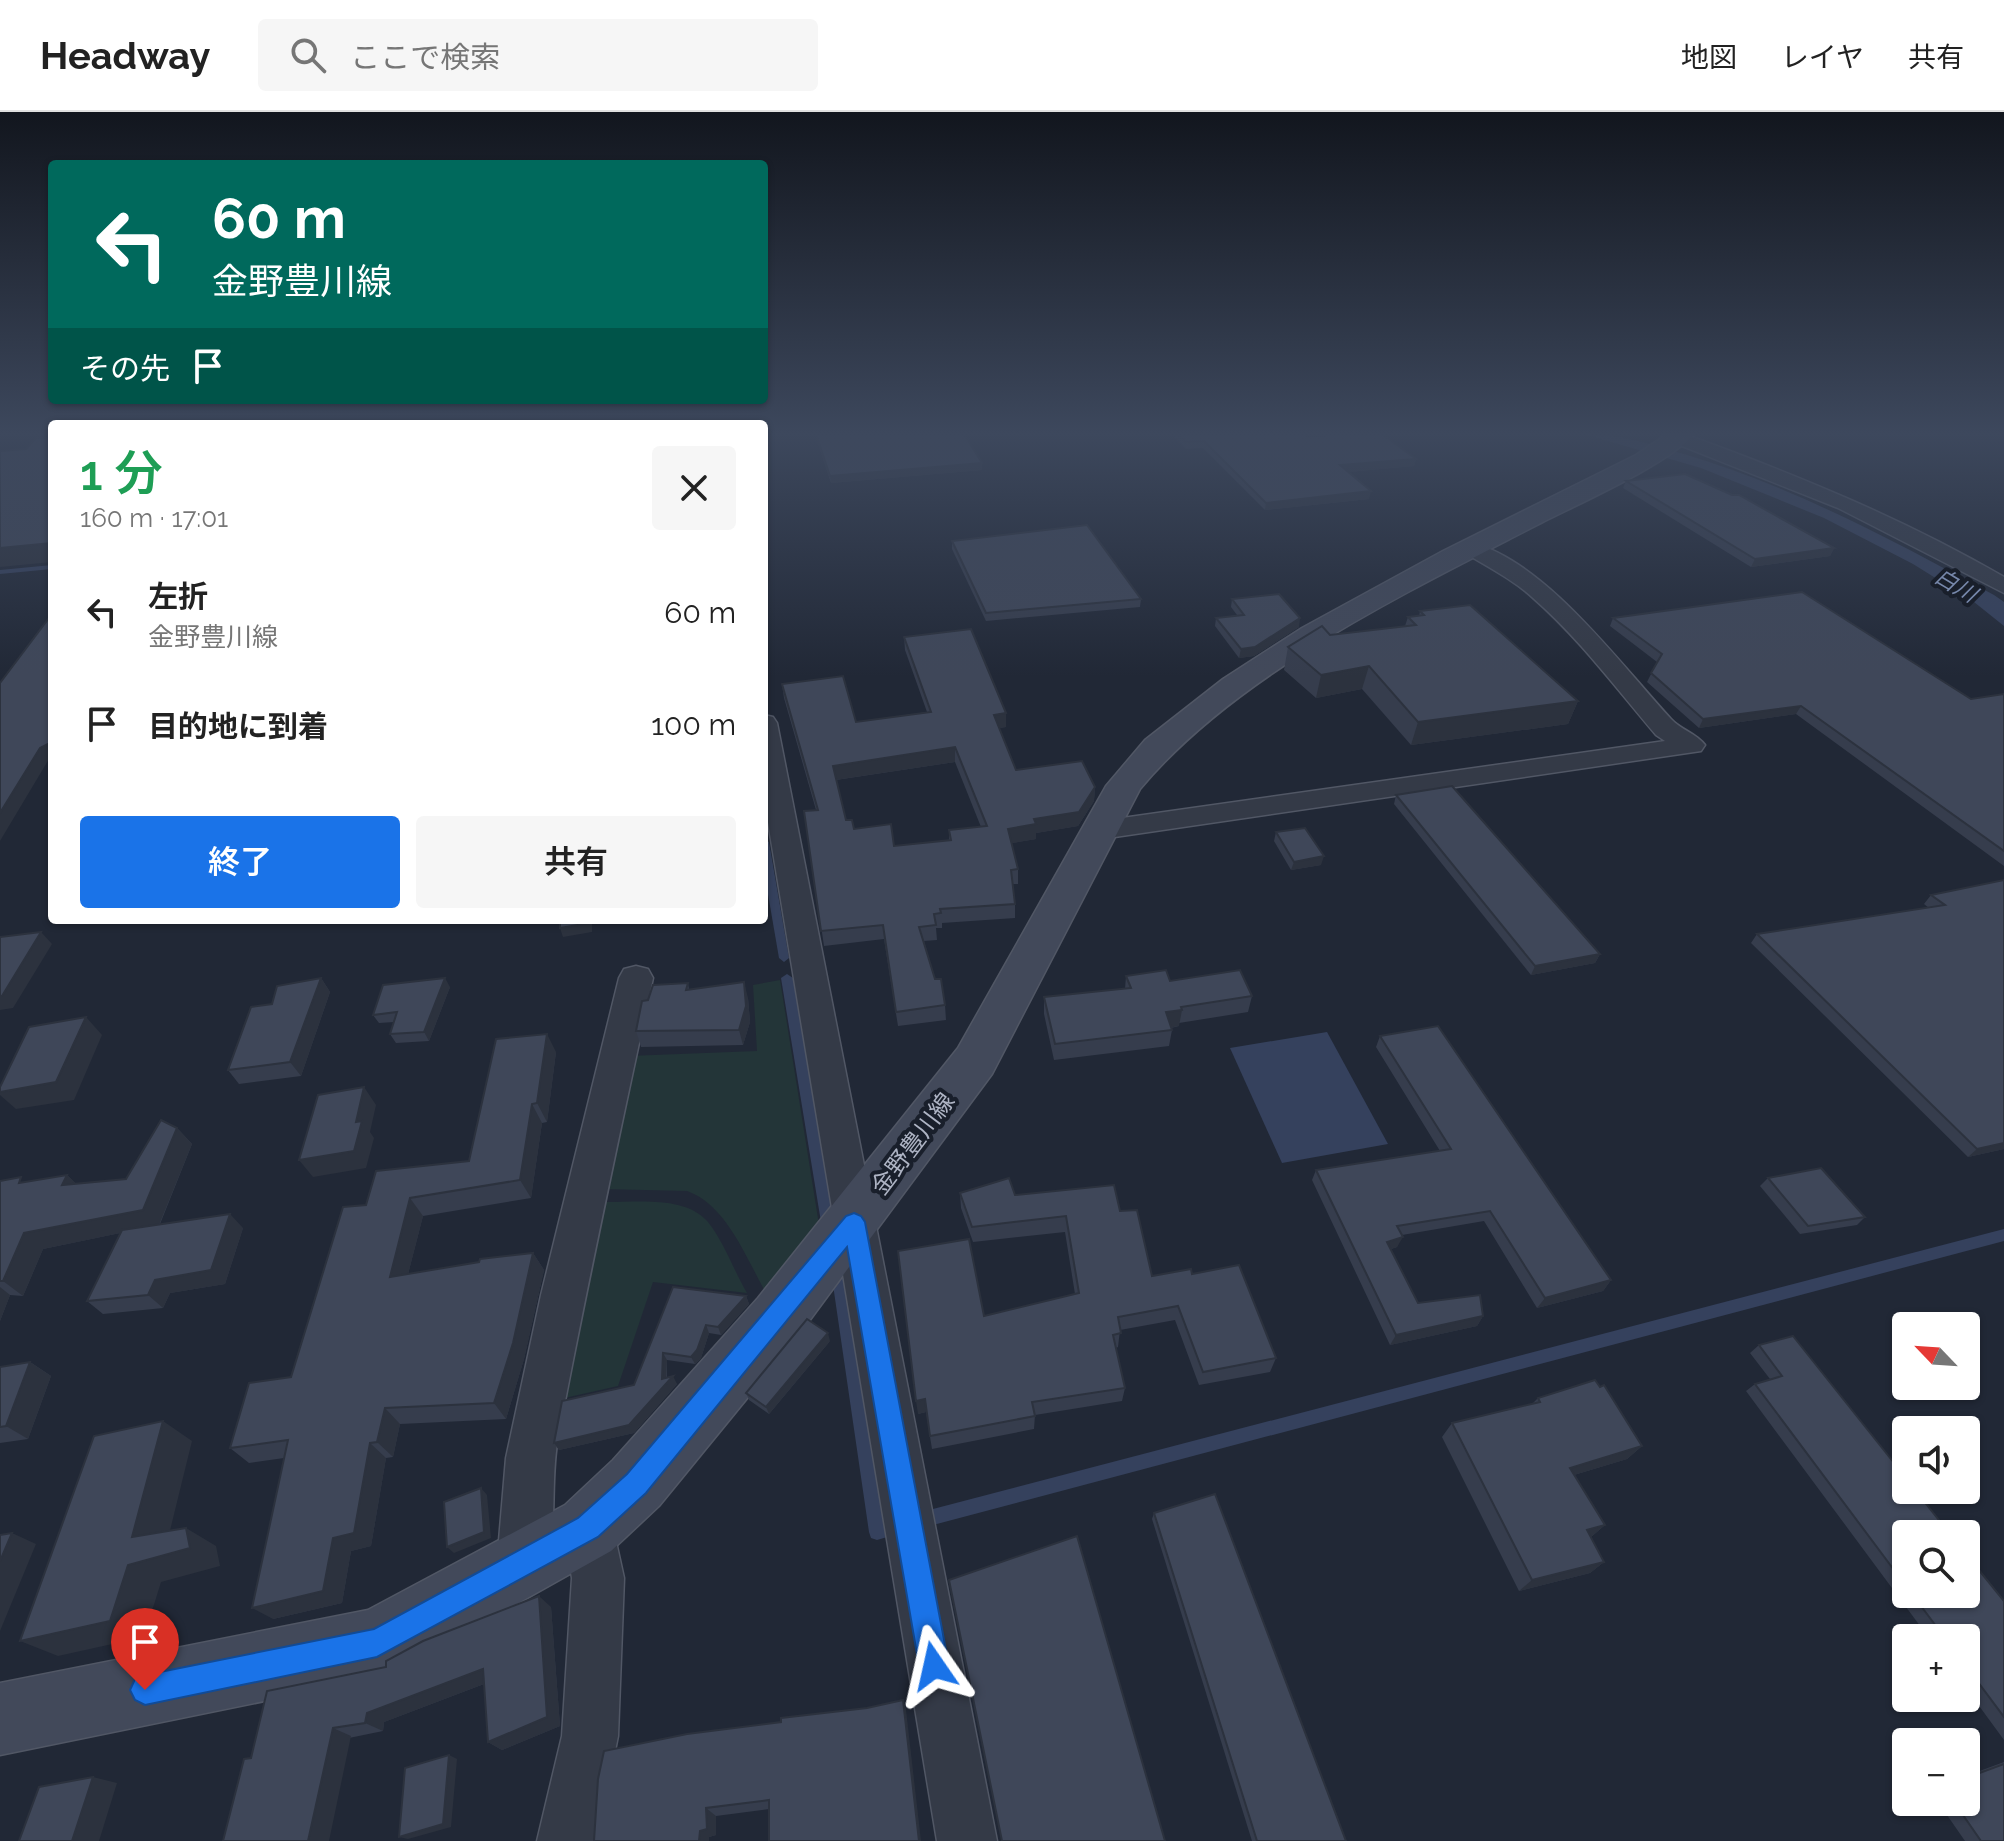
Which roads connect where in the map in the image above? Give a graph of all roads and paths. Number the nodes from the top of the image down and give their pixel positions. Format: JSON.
{"nodes":[{"id":1,"x":1536,"y":515,"type":"edge"},
{"id":2,"x":1872,"y":515,"type":"edge"},
{"id":3,"x":1472,"y":549,"type":"junction"},
{"id":4,"x":2004,"y":586,"type":"edge"},
{"id":5,"x":768,"y":744,"type":"edge"},
{"id":6,"x":1101,"y":830,"type":"junction"},
{"id":7,"x":636,"y":978,"type":"dead end"},
{"id":8,"x":854,"y":1222,"type":"junction"},
{"id":9,"x":588,"y":1528,"type":"junction"},
{"id":10,"x":523,"y":1564,"type":"junction"},
{"id":11,"x":0,"y":1719,"type":"edge"},
{"id":12,"x":567,"y":1841,"type":"edge"},
{"id":13,"x":967,"y":1841,"type":"edge"}],
"edges":[{"from":1,"to":3,"type":"main road","name":"金野豊川線"},
{"from":2,"to":4,"type":"street"},
{"from":3,"to":6,"type":"main road","name":"金野豊川線"},
{"from":3,"to":6,"type":"street"},
{"from":5,"to":8,"type":"street"},
{"from":6,"to":8,"type":"main road","name":"金野豊川線"},
{"from":7,"to":10,"type":"street"},
{"from":8,"to":9,"type":"main road","name":"金野豊川線"},
{"from":8,"to":13,"type":"street"},
{"from":9,"to":10,"type":"main road","name":"金野豊川線"},
{"from":9,"to":12,"type":"street"},
{"from":10,"to":11,"type":"main road","name":"金野豊川線"}]}
